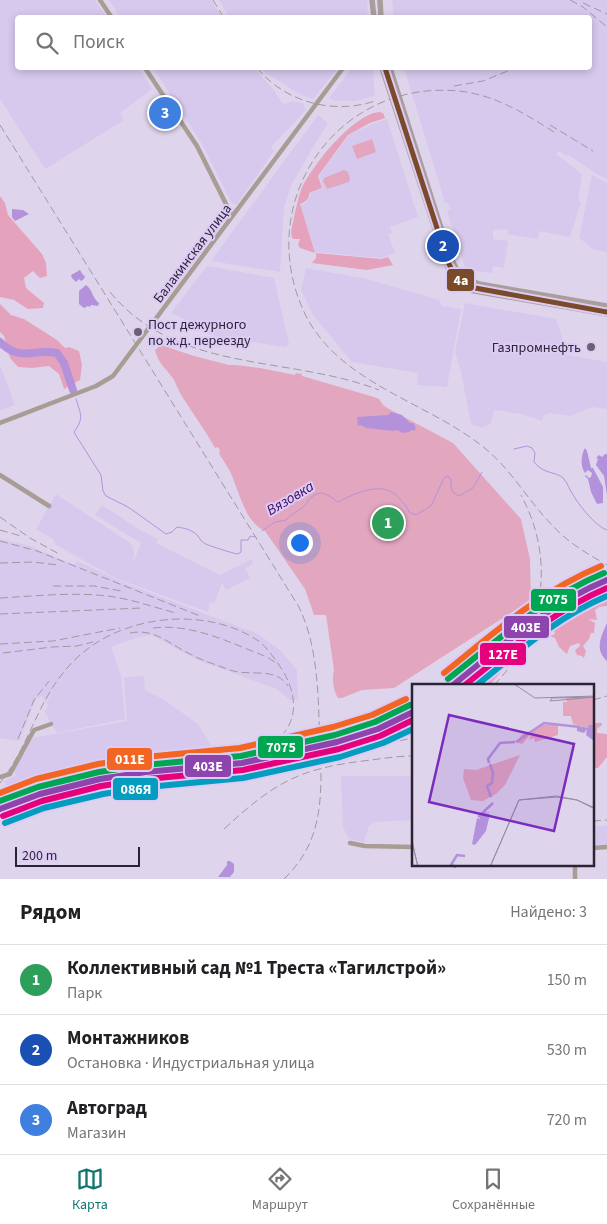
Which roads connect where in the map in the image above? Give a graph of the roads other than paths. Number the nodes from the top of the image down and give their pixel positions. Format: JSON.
{"nodes":[{"id":1,"x":100,"y":0,"type":"edge"},
{"id":2,"x":372,"y":0,"type":"edge"},
{"id":3,"x":380,"y":0,"type":"edge"},
{"id":4,"x":110,"y":15,"type":"edge"},
{"id":5,"x":374,"y":15,"type":"edge"},
{"id":6,"x":381,"y":15,"type":"edge"},
{"id":7,"x":145,"y":70,"type":"edge"},
{"id":8,"x":342,"y":70,"type":"edge"},
{"id":9,"x":383,"y":70,"type":"edge"},
{"id":10,"x":391,"y":70,"type":"edge"},
{"id":11,"x":232,"y":216,"type":"junction"},
{"id":12,"x":607,"y":306,"type":"edge"},
{"id":13,"x":607,"y":314,"type":"edge"},
{"id":14,"x":0,"y":423,"type":"edge"},
{"id":15,"x":0,"y":475,"type":"edge"},
{"id":16,"x":49,"y":506,"type":"dead end"},
{"id":17,"x":51,"y":724,"type":"dead end"},
{"id":18,"x":0,"y":777,"type":"edge"},
{"id":19,"x":350,"y":843,"type":"dead end"},
{"id":20,"x":412,"y":847,"type":"edge"},
{"id":21,"x":607,"y":847,"type":"edge"},
{"id":22,"x":594,"y":848,"type":"edge"},
{"id":23,"x":574,"y":866,"type":"edge"},
{"id":24,"x":574,"y":879,"type":"edge"}],
"edges":[{"from":1,"to":4,"type":"street"},
{"from":2,"to":5,"type":"main road"},
{"from":3,"to":6,"type":"main road"},
{"from":7,"to":11,"type":"street"},
{"from":8,"to":11,"type":"street","name":"Балакинская улица"},
{"from":9,"to":13,"type":"main road"},
{"from":10,"to":12,"type":"main road"},
{"from":11,"to":14,"type":"street","name":"Балакинская улица"},
{"from":15,"to":16,"type":"street"},
{"from":17,"to":18,"type":"street"},
{"from":19,"to":20,"type":"street"},
{"from":21,"to":22,"type":"street"},
{"from":23,"to":24,"type":"street"}]}
